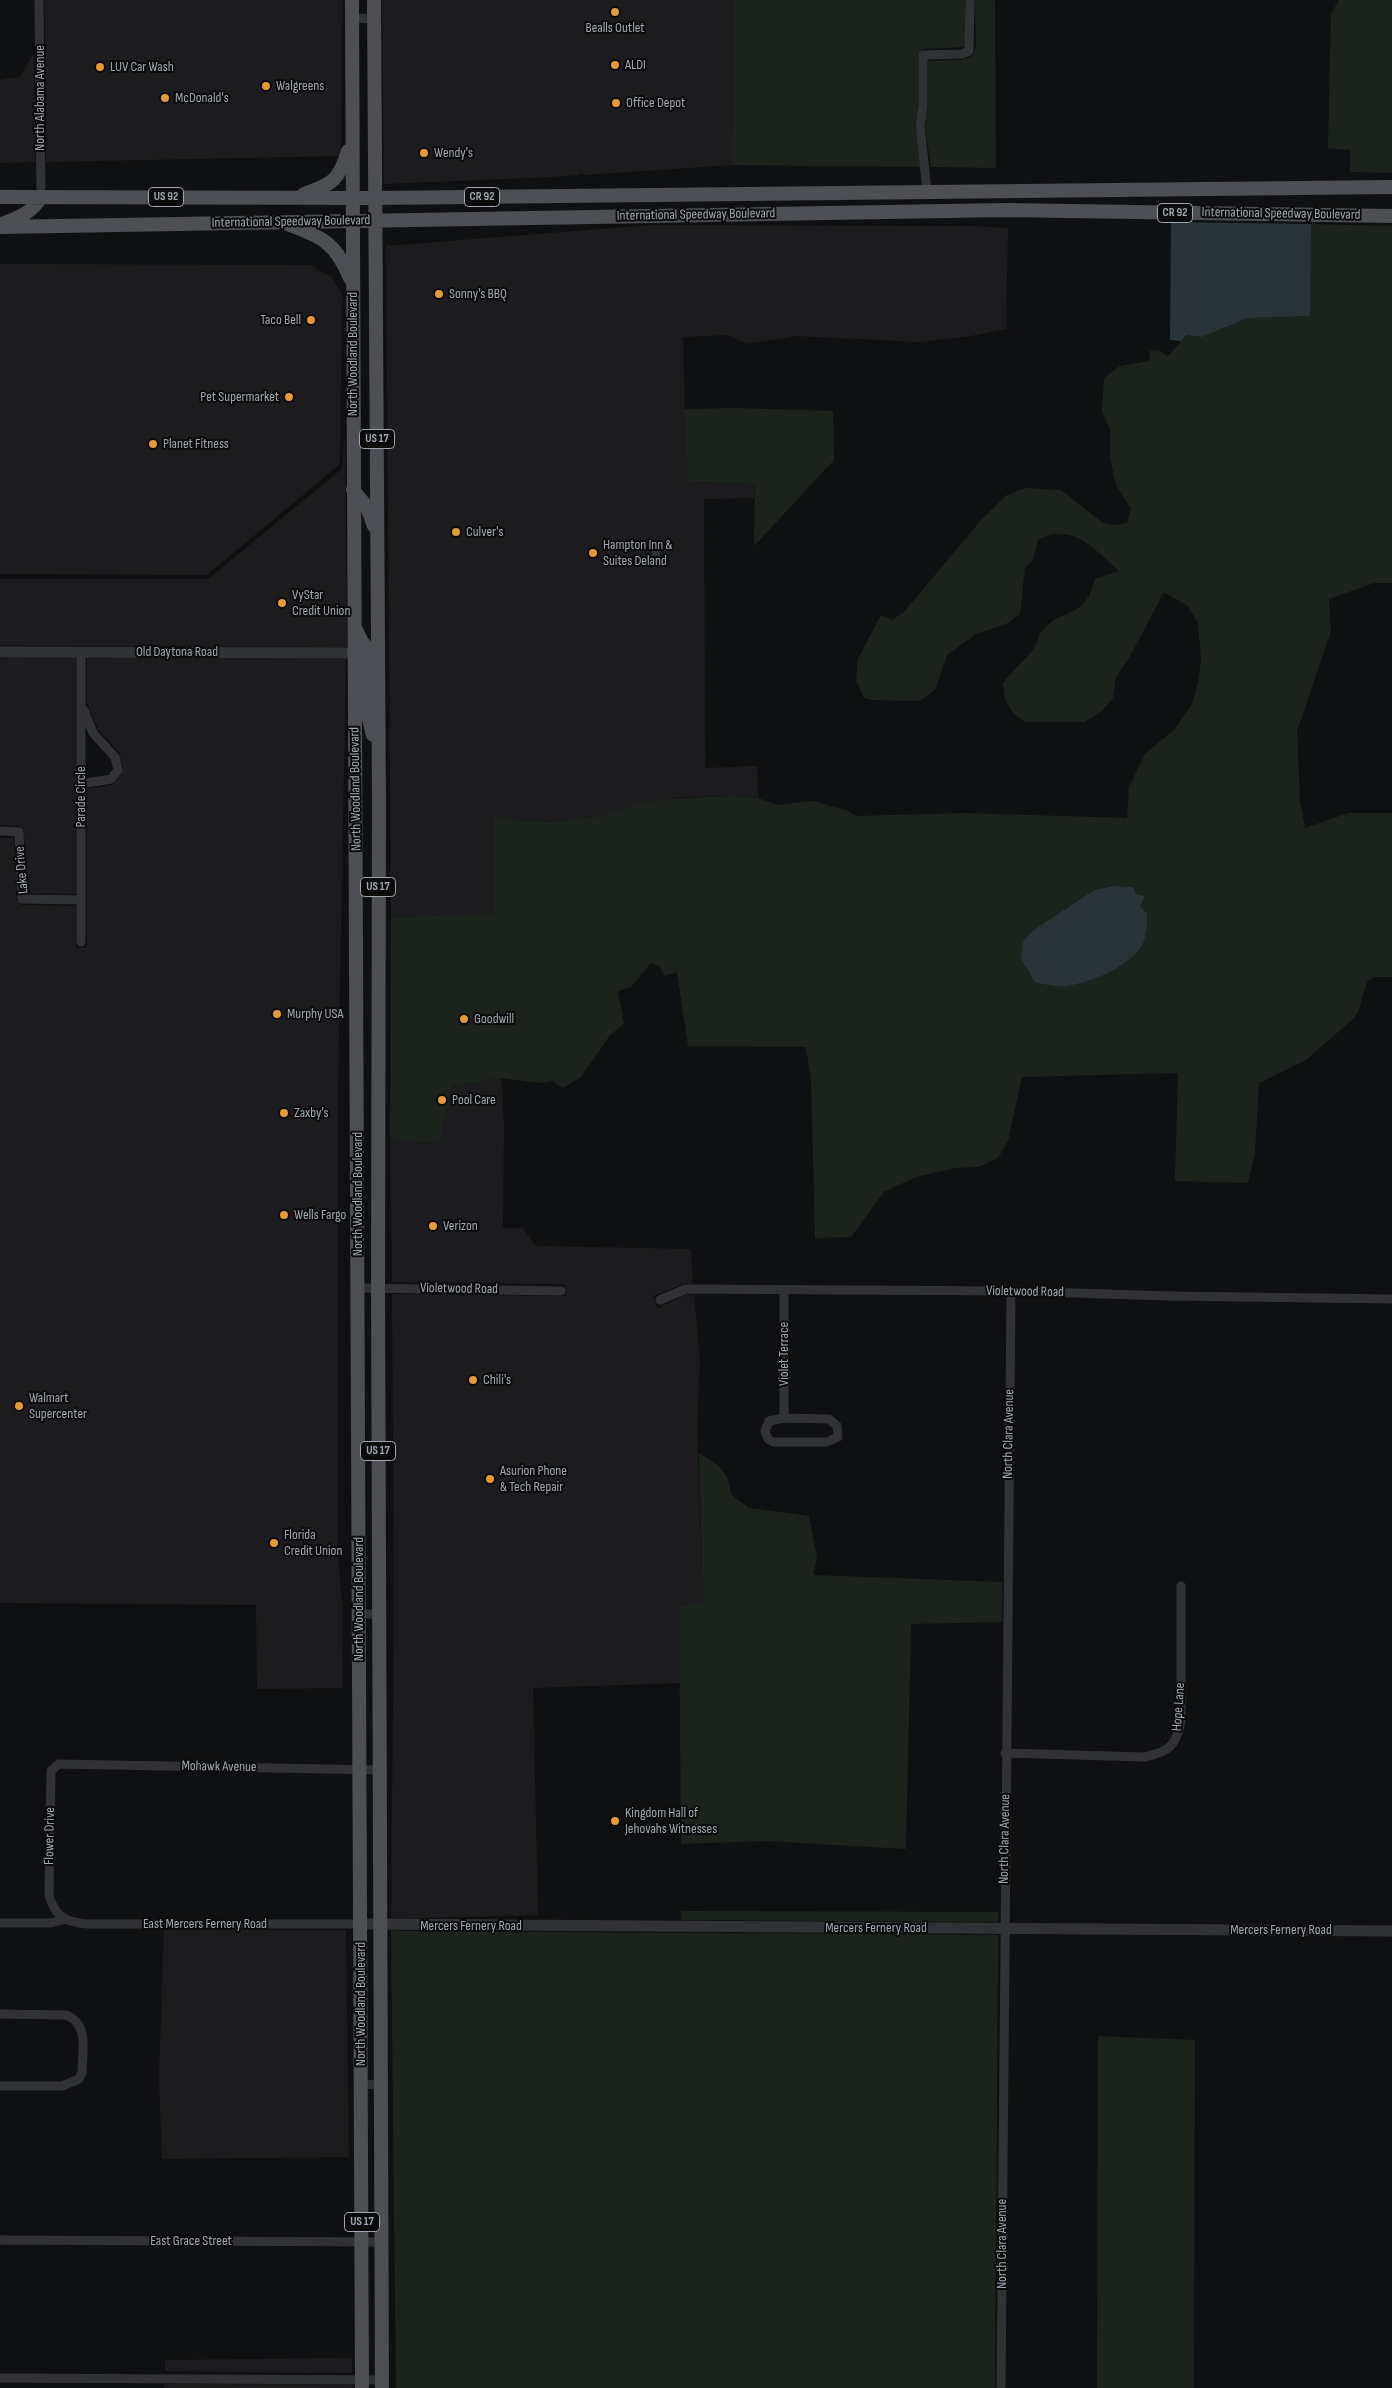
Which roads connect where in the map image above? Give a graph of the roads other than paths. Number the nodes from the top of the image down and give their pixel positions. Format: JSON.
{"nodes":[{"id":1,"x":39,"y":0,"type":"edge"},
{"id":2,"x":352,"y":0,"type":"edge"},
{"id":3,"x":374,"y":0,"type":"edge"},
{"id":4,"x":970,"y":0,"type":"edge"},
{"id":5,"x":352,"y":18,"type":"junction"},
{"id":6,"x":374,"y":19,"type":"junction"},
{"id":7,"x":351,"y":141,"type":"junction"},
{"id":8,"x":1392,"y":187,"type":"edge"},
{"id":9,"x":1007,"y":190,"type":"junction"},
{"id":10,"x":927,"y":191,"type":"junction"},
{"id":11,"x":846,"y":192,"type":"junction"},
{"id":12,"x":704,"y":195,"type":"junction"},
{"id":13,"x":0,"y":196,"type":"edge"},
{"id":14,"x":588,"y":196,"type":"junction"},
{"id":15,"x":41,"y":197,"type":"junction"},
{"id":16,"x":292,"y":197,"type":"junction"},
{"id":17,"x":352,"y":198,"type":"junction"},
{"id":18,"x":376,"y":198,"type":"junction"},
{"id":19,"x":473,"y":198,"type":"junction"},
{"id":20,"x":1005,"y":210,"type":"junction"},
{"id":21,"x":845,"y":212,"type":"junction"},
{"id":22,"x":698,"y":215,"type":"junction"},
{"id":23,"x":598,"y":216,"type":"junction"},
{"id":24,"x":1392,"y":216,"type":"edge"},
{"id":25,"x":473,"y":219,"type":"junction"},
{"id":26,"x":353,"y":220,"type":"junction"},
{"id":27,"x":377,"y":220,"type":"junction"},
{"id":28,"x":279,"y":221,"type":"junction"},
{"id":29,"x":0,"y":226,"type":"edge"},
{"id":30,"x":353,"y":286,"type":"junction"},
{"id":31,"x":353,"y":490,"type":"junction"},
{"id":32,"x":378,"y":538,"type":"junction"},
{"id":33,"x":354,"y":624,"type":"junction"},
{"id":34,"x":0,"y":652,"type":"edge"},
{"id":35,"x":82,"y":652,"type":"junction"},
{"id":36,"x":354,"y":653,"type":"junction"},
{"id":37,"x":378,"y":659,"type":"junction"},
{"id":38,"x":82,"y":704,"type":"junction"},
{"id":39,"x":379,"y":760,"type":"junction"},
{"id":40,"x":82,"y":784,"type":"junction"},
{"id":41,"x":0,"y":832,"type":"edge"},
{"id":42,"x":81,"y":900,"type":"junction"},
{"id":43,"x":357,"y":936,"type":"junction"},
{"id":44,"x":81,"y":942,"type":"dead end"},
{"id":45,"x":378,"y":965,"type":"junction"},
{"id":46,"x":358,"y":970,"type":"junction"},
{"id":47,"x":378,"y":1014,"type":"junction"},
{"id":48,"x":358,"y":1288,"type":"junction"},
{"id":49,"x":378,"y":1288,"type":"junction"},
{"id":50,"x":561,"y":1290,"type":"dead end"},
{"id":51,"x":784,"y":1290,"type":"junction"},
{"id":52,"x":1011,"y":1290,"type":"junction"},
{"id":53,"x":1392,"y":1299,"type":"edge"},
{"id":54,"x":660,"y":1300,"type":"dead end"},
{"id":55,"x":784,"y":1418,"type":"junction"},
{"id":56,"x":1181,"y":1586,"type":"dead end"},
{"id":57,"x":359,"y":1614,"type":"junction"},
{"id":58,"x":379,"y":1614,"type":"junction"},
{"id":59,"x":1006,"y":1753,"type":"junction"},
{"id":60,"x":59,"y":1764,"type":"joint"},
{"id":61,"x":360,"y":1770,"type":"junction"},
{"id":62,"x":380,"y":1770,"type":"junction"},
{"id":63,"x":54,"y":1911,"type":"joint"},
{"id":64,"x":66,"y":1919,"type":"junction"},
{"id":65,"x":0,"y":1923,"type":"edge"},
{"id":66,"x":360,"y":1924,"type":"junction"},
{"id":67,"x":380,"y":1925,"type":"junction"},
{"id":68,"x":1004,"y":1928,"type":"junction"},
{"id":69,"x":1392,"y":1931,"type":"edge"},
{"id":70,"x":0,"y":2014,"type":"edge"},
{"id":71,"x":361,"y":2084,"type":"junction"},
{"id":72,"x":381,"y":2085,"type":"junction"},
{"id":73,"x":0,"y":2086,"type":"edge"},
{"id":74,"x":0,"y":2240,"type":"edge"},
{"id":75,"x":362,"y":2242,"type":"junction"},
{"id":76,"x":382,"y":2242,"type":"junction"},
{"id":77,"x":0,"y":2378,"type":"edge"},
{"id":78,"x":362,"y":2383,"type":"edge"},
{"id":79,"x":382,"y":2384,"type":"edge"},
{"id":80,"x":1001,"y":2388,"type":"edge"}],
"edges":[{"from":1,"to":15,"type":"street","name":"North Alabama Avenue"},
{"from":2,"to":5,"type":"main road","name":"North Woodland Boulevard","number":"US 17"},
{"from":3,"to":6,"type":"main road","name":"North Woodland Boulevard","number":"US 17"},
{"from":4,"to":10,"type":"street"},
{"from":5,"to":6,"type":"street"},
{"from":5,"to":7,"type":"main road","name":"North Woodland Boulevard","number":"US 17"},
{"from":6,"to":18,"type":"main road","name":"North Woodland Boulevard","number":"US 17"},
{"from":7,"to":16,"type":"main road","number":"US 92"},
{"from":7,"to":17,"type":"main road","name":"North Woodland Boulevard","number":"US 17"},
{"from":8,"to":9,"type":"main road","name":"International Speedway Boulevard","number":"CR 92"},
{"from":9,"to":10,"type":"main road","name":"International Speedway Boulevard","number":"CR 92"},
{"from":9,"to":20,"type":"main road"},
{"from":10,"to":11,"type":"main road","name":"International Speedway Boulevard","number":"CR 92"},
{"from":11,"to":12,"type":"main road","name":"International Speedway Boulevard","number":"CR 92"},
{"from":11,"to":21,"type":"main road"},
{"from":12,"to":14,"type":"main road","name":"International Speedway Boulevard","number":"CR 92"},
{"from":12,"to":22,"type":"main road"},
{"from":13,"to":15,"type":"main road","name":"International Speedway Boulevard","number":"US 92"},
{"from":14,"to":19,"type":"main road","name":"International Speedway Boulevard","number":"CR 92"},
{"from":14,"to":23,"type":"main road"},
{"from":15,"to":16,"type":"main road","name":"International Speedway Boulevard","number":"US 92"},
{"from":15,"to":29,"type":"main road"},
{"from":16,"to":17,"type":"main road","name":"International Speedway Boulevard","number":"CR 92"},
{"from":17,"to":18,"type":"main road","name":"International Speedway Boulevard","number":"CR 92"},
{"from":17,"to":26,"type":"main road","name":"North Woodland Boulevard","number":"US 17"},
{"from":18,"to":19,"type":"main road","name":"International Speedway Boulevard","number":"CR 92"},
{"from":18,"to":27,"type":"main road","name":"North Woodland Boulevard","number":"US 17"},
{"from":19,"to":25,"type":"main road"},
{"from":20,"to":21,"type":"main road","name":"International Speedway Boulevard","number":"CR 92"},
{"from":20,"to":24,"type":"main road","name":"International Speedway Boulevard","number":"CR 92"},
{"from":21,"to":22,"type":"main road","name":"International Speedway Boulevard","number":"CR 92"},
{"from":22,"to":23,"type":"main road","name":"International Speedway Boulevard","number":"CR 92"},
{"from":23,"to":25,"type":"main road","name":"International Speedway Boulevard","number":"CR 92"},
{"from":25,"to":27,"type":"main road","name":"International Speedway Boulevard","number":"CR 92"},
{"from":26,"to":27,"type":"main road","name":"International Speedway Boulevard","number":"US 92"},
{"from":26,"to":28,"type":"main road","name":"International Speedway Boulevard","number":"US 92"},
{"from":26,"to":30,"type":"main road","name":"North Woodland Boulevard","number":"US 17"},
{"from":27,"to":32,"type":"main road","name":"North Woodland Boulevard","number":"US 17"},
{"from":28,"to":29,"type":"main road","name":"International Speedway Boulevard","number":"US 92"},
{"from":28,"to":30,"type":"main road"},
{"from":30,"to":31,"type":"main road","name":"North Woodland Boulevard","number":"US 17"},
{"from":31,"to":32,"type":"main road"},
{"from":31,"to":33,"type":"main road","name":"North Woodland Boulevard","number":"US 17"},
{"from":32,"to":37,"type":"main road","name":"North Woodland Boulevard","number":"US 17"},
{"from":33,"to":36,"type":"main road","name":"North Woodland Boulevard","number":"US 17"},
{"from":33,"to":37,"type":"main road"},
{"from":34,"to":35,"type":"street","name":"Old Daytona Road"},
{"from":35,"to":36,"type":"street","name":"Old Daytona Road"},
{"from":35,"to":38,"type":"street","name":"Parade Circle"},
{"from":36,"to":39,"type":"main road"},
{"from":36,"to":43,"type":"main road","name":"North Woodland Boulevard","number":"US 17"},
{"from":37,"to":39,"type":"main road","name":"North Woodland Boulevard","number":"US 17"},
{"from":38,"to":40,"type":"street","name":"Parade Circle"},
{"from":38,"to":40,"type":"street"},
{"from":39,"to":45,"type":"main road","name":"North Woodland Boulevard","number":"US 17"},
{"from":40,"to":42,"type":"street","name":"Parade Circle"},
{"from":41,"to":42,"type":"street","name":"Lake Drive"},
{"from":42,"to":44,"type":"street","name":"Parade Circle"},
{"from":43,"to":45,"type":"main road"},
{"from":43,"to":46,"type":"main road","name":"North Woodland Boulevard","number":"US 17"},
{"from":45,"to":47,"type":"main road","name":"North Woodland Boulevard","number":"US 17"},
{"from":46,"to":47,"type":"main road"},
{"from":46,"to":48,"type":"main road","name":"North Woodland Boulevard","number":"US 17"},
{"from":47,"to":49,"type":"main road","name":"North Woodland Boulevard","number":"US 17"},
{"from":48,"to":49,"type":"street","name":"Violetwood Road"},
{"from":48,"to":57,"type":"main road","name":"North Woodland Boulevard","number":"US 17"},
{"from":49,"to":50,"type":"street","name":"Violetwood Road"},
{"from":49,"to":58,"type":"main road","name":"North Woodland Boulevard","number":"US 17"},
{"from":51,"to":52,"type":"street","name":"Violetwood Road"},
{"from":51,"to":54,"type":"street","name":"Violetwood Road"},
{"from":51,"to":55,"type":"street","name":"Violet Terrace"},
{"from":52,"to":53,"type":"street","name":"Violetwood Road"},
{"from":52,"to":59,"type":"street","name":"North Clara Avenue"},
{"from":55,"to":55,"type":"street"},
{"from":56,"to":59,"type":"street","name":"Hope Lane"},
{"from":57,"to":58,"type":"street"},
{"from":57,"to":61,"type":"main road","name":"North Woodland Boulevard","number":"US 17"},
{"from":58,"to":62,"type":"main road","name":"North Woodland Boulevard","number":"US 17"},
{"from":59,"to":68,"type":"street","name":"North Clara Avenue"},
{"from":60,"to":61,"type":"street","name":"Mohawk Avenue"},
{"from":60,"to":63,"type":"street","name":"Flower Drive"},
{"from":61,"to":62,"type":"street","name":"Mohawk Avenue"},
{"from":61,"to":66,"type":"main road","name":"North Woodland Boulevard","number":"US 17"},
{"from":62,"to":67,"type":"main road","name":"North Woodland Boulevard","number":"US 17"},
{"from":63,"to":64,"type":"street","name":"East Mercers Fernery Road"},
{"from":64,"to":65,"type":"street"},
{"from":64,"to":66,"type":"street","name":"East Mercers Fernery Road"},
{"from":66,"to":67,"type":"street","name":"Mercers Fernery Road"},
{"from":66,"to":71,"type":"main road","name":"North Woodland Boulevard","number":"US 17"},
{"from":67,"to":68,"type":"street","name":"Mercers Fernery Road"},
{"from":67,"to":72,"type":"main road","name":"North Woodland Boulevard","number":"US 17"},
{"from":68,"to":69,"type":"street","name":"Mercers Fernery Road"},
{"from":68,"to":80,"type":"street","name":"North Clara Avenue"},
{"from":70,"to":73,"type":"street"},
{"from":71,"to":72,"type":"street"},
{"from":71,"to":75,"type":"main road","name":"North Woodland Boulevard","number":"US 17"},
{"from":72,"to":76,"type":"main road","name":"North Woodland Boulevard","number":"US 17"},
{"from":74,"to":75,"type":"street","name":"East Grace Street"},
{"from":75,"to":76,"type":"street","name":"East Grace Street"},
{"from":75,"to":78,"type":"main road","name":"North Woodland Boulevard","number":"US 17"},
{"from":76,"to":79,"type":"main road","name":"North Woodland Boulevard","number":"US 17"},
{"from":77,"to":78,"type":"street"},
{"from":78,"to":79,"type":"street"}]}
